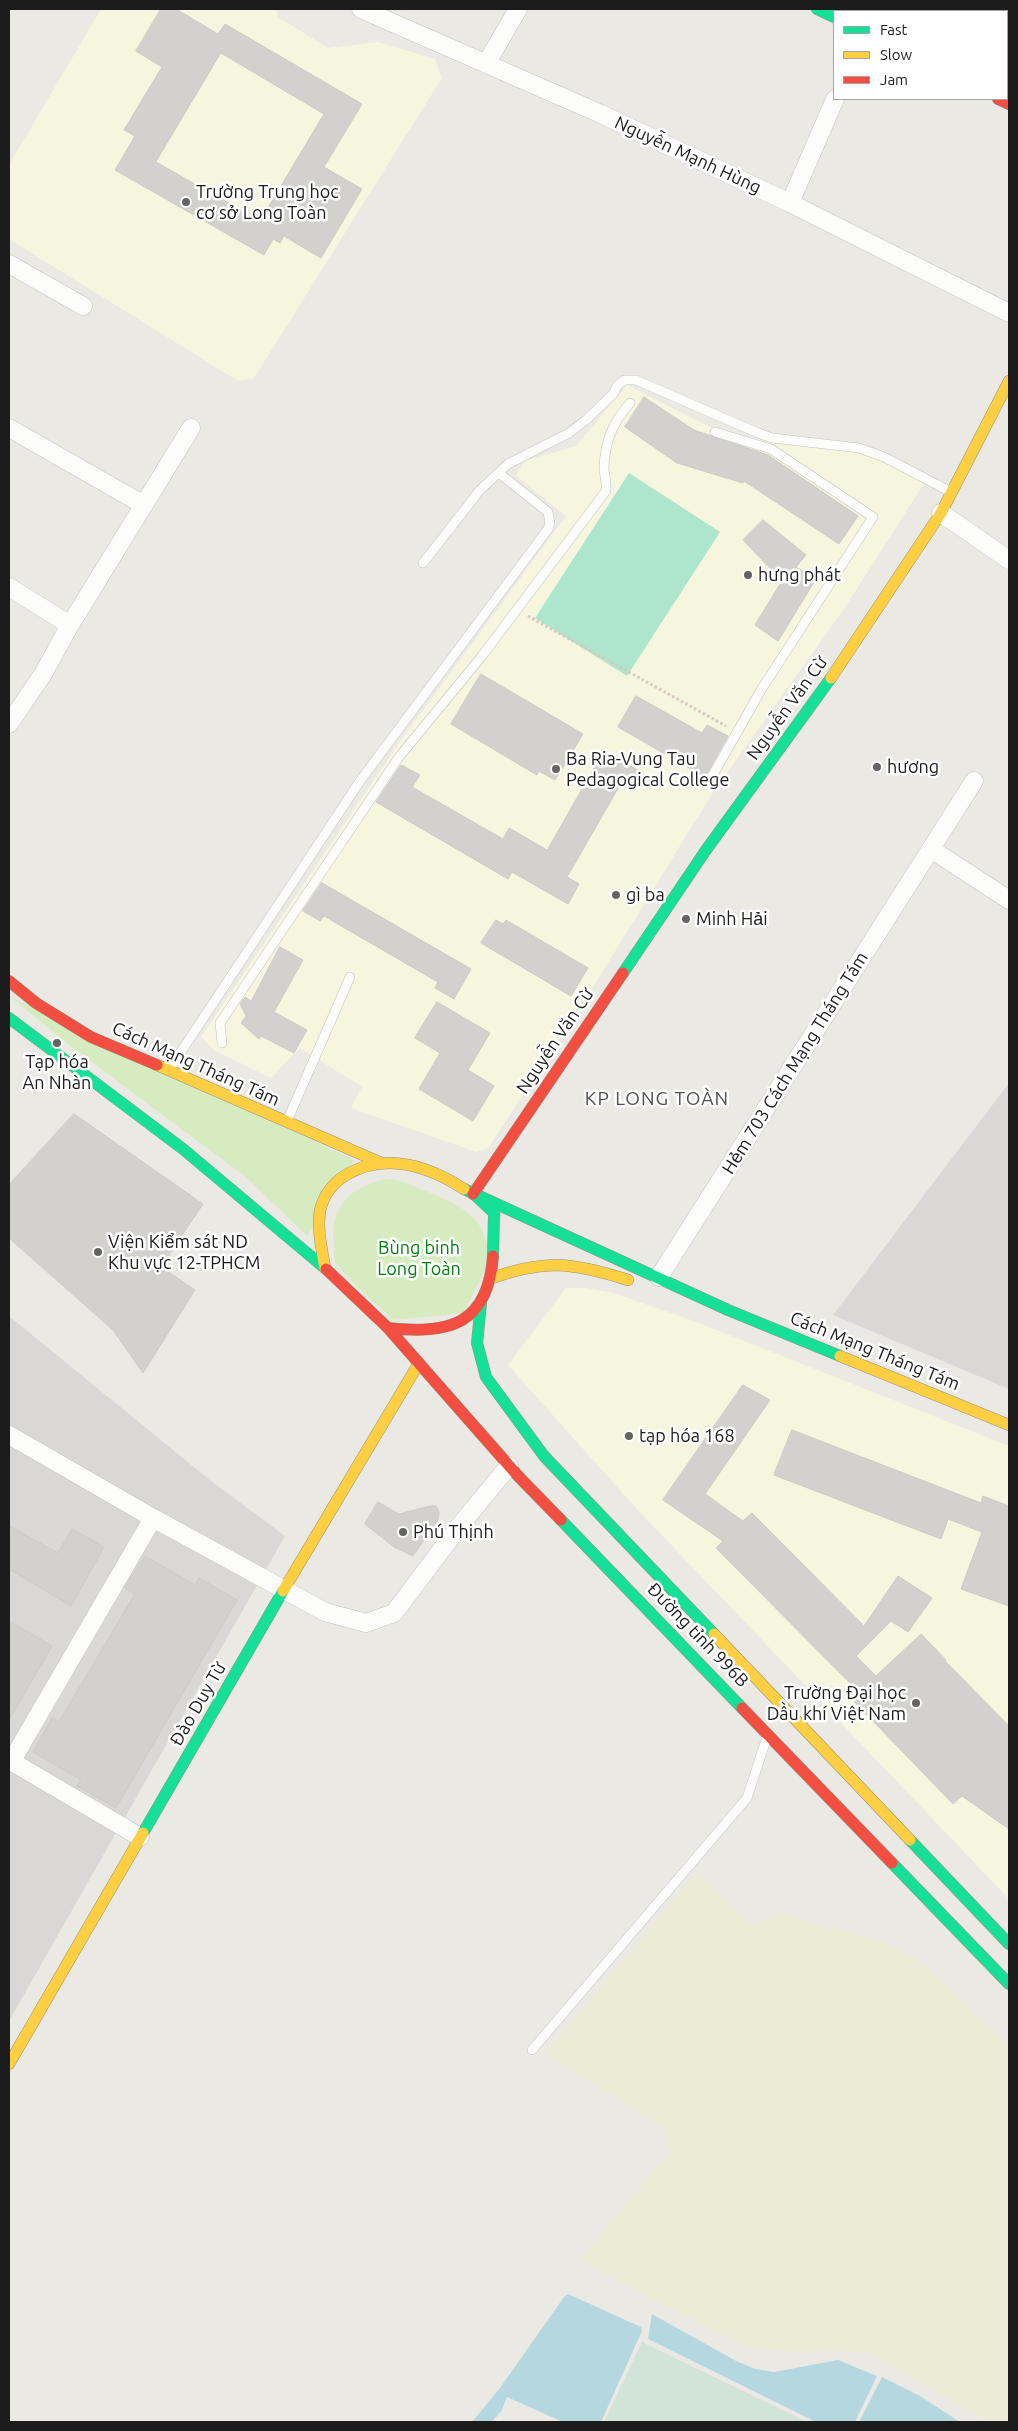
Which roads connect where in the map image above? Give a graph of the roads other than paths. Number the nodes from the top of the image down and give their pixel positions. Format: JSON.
{"nodes":[{"id":1,"x":361,"y":9,"type":"edge"},
{"id":2,"x":518,"y":9,"type":"edge"},
{"id":3,"x":817,"y":9,"type":"edge"},
{"id":4,"x":833,"y":17,"type":"edge"},
{"id":5,"x":486,"y":64,"type":"junction"},
{"id":6,"x":835,"y":100,"type":"edge"},
{"id":7,"x":790,"y":203,"type":"junction"},
{"id":8,"x":9,"y":264,"type":"edge"},
{"id":9,"x":83,"y":306,"type":"dead end"},
{"id":10,"x":1009,"y":312,"type":"edge"},
{"id":11,"x":1009,"y":381,"type":"edge"},
{"id":12,"x":630,"y":403,"type":"dead end"},
{"id":13,"x":9,"y":428,"type":"edge"},
{"id":14,"x":190,"y":428,"type":"dead end"},
{"id":15,"x":716,"y":432,"type":"dead end"},
{"id":16,"x":500,"y":474,"type":"junction"},
{"id":17,"x":952,"y":492,"type":"junction"},
{"id":18,"x":144,"y":505,"type":"junction"},
{"id":19,"x":941,"y":513,"type":"junction"},
{"id":20,"x":1009,"y":560,"type":"edge"},
{"id":21,"x":422,"y":562,"type":"dead end"},
{"id":22,"x":9,"y":587,"type":"edge"},
{"id":23,"x":70,"y":625,"type":"junction"},
{"id":24,"x":9,"y":724,"type":"edge"},
{"id":25,"x":974,"y":781,"type":"dead end"},
{"id":26,"x":709,"y":782,"type":"dead end"},
{"id":27,"x":931,"y":849,"type":"junction"},
{"id":28,"x":1009,"y":900,"type":"edge"},
{"id":29,"x":350,"y":977,"type":"dead end"},
{"id":30,"x":9,"y":982,"type":"edge"},
{"id":31,"x":9,"y":1018,"type":"edge"},
{"id":32,"x":222,"y":1043,"type":"dead end"},
{"id":33,"x":169,"y":1069,"type":"junction"},
{"id":34,"x":286,"y":1123,"type":"junction"},
{"id":35,"x":379,"y":1162,"type":"junction"},
{"id":36,"x":474,"y":1194,"type":"junction"},
{"id":37,"x":325,"y":1268,"type":"junction"},
{"id":38,"x":489,"y":1280,"type":"junction"},
{"id":39,"x":637,"y":1283,"type":"dead end"},
{"id":40,"x":657,"y":1283,"type":"junction"},
{"id":41,"x":481,"y":1303,"type":"junction"},
{"id":42,"x":388,"y":1328,"type":"junction"},
{"id":43,"x":419,"y":1363,"type":"junction"},
{"id":44,"x":1009,"y":1425,"type":"edge"},
{"id":45,"x":9,"y":1435,"type":"edge"},
{"id":46,"x":518,"y":1471,"type":"junction"},
{"id":47,"x":152,"y":1518,"type":"junction"},
{"id":48,"x":285,"y":1588,"type":"junction"},
{"id":49,"x":769,"y":1733,"type":"junction"},
{"id":50,"x":10,"y":1761,"type":"edge"},
{"id":51,"x":140,"y":1838,"type":"junction"},
{"id":52,"x":1009,"y":1944,"type":"edge"},
{"id":53,"x":1009,"y":1984,"type":"edge"},
{"id":54,"x":532,"y":2050,"type":"dead end"},
{"id":55,"x":9,"y":2064,"type":"edge"}],
"edges":[{"from":1,"to":5,"type":"street","name":"Nguyễn Mạnh Hùng"},
{"from":2,"to":5,"type":"street"},
{"from":3,"to":4,"type":"main road"},
{"from":5,"to":7,"type":"street","name":"Nguyễn Mạnh Hùng"},
{"from":6,"to":7,"type":"street"},
{"from":7,"to":10,"type":"street","name":"Nguyễn Mạnh Hùng"},
{"from":8,"to":9,"type":"street"},
{"from":11,"to":17,"type":"main road","name":"Nguyễn Văn Cừ"},
{"from":12,"to":32,"type":"lane"},
{"from":13,"to":18,"type":"street"},
{"from":14,"to":18,"type":"street"},
{"from":15,"to":26,"type":"lane"},
{"from":16,"to":17,"type":"lane"},
{"from":16,"to":21,"type":"lane"},
{"from":16,"to":33,"type":"lane"},
{"from":17,"to":19,"type":"main road","name":"Nguyễn Văn Cừ"},
{"from":18,"to":23,"type":"street"},
{"from":19,"to":20,"type":"street"},
{"from":19,"to":36,"type":"main road","name":"Nguyễn Văn Cừ"},
{"from":22,"to":23,"type":"street"},
{"from":23,"to":24,"type":"street"},
{"from":25,"to":27,"type":"street","name":"Hẻm 703 Cách Mạng Tháng Tám"},
{"from":27,"to":28,"type":"street"},
{"from":27,"to":40,"type":"street","name":"Hẻm 703 Cách Mạng Tháng Tám"},
{"from":29,"to":34,"type":"lane"},
{"from":30,"to":33,"type":"main road","name":"Cách Mạng Tháng Tám"},
{"from":31,"to":37,"type":"main road"},
{"from":33,"to":34,"type":"main road","name":"Cách Mạng Tháng Tám"},
{"from":34,"to":35,"type":"main road","name":"Cách Mạng Tháng Tám"},
{"from":35,"to":36,"type":"main road"},
{"from":35,"to":37,"type":"main road"},
{"from":36,"to":38,"type":"main road"},
{"from":36,"to":40,"type":"main road","name":"Cách Mạng Tháng Tám"},
{"from":37,"to":42,"type":"main road"},
{"from":38,"to":39,"type":"main road"},
{"from":38,"to":41,"type":"main road"},
{"from":40,"to":44,"type":"main road","name":"Cách Mạng Tháng Tám"},
{"from":41,"to":42,"type":"main road"},
{"from":41,"to":52,"type":"main road","name":"Đường tỉnh 996B"},
{"from":42,"to":43,"type":"main road","name":"Đường tỉnh 996B"},
{"from":43,"to":46,"type":"main road","name":"Đường tỉnh 996B"},
{"from":43,"to":48,"type":"main road","name":"Đào Duy Từ"},
{"from":45,"to":47,"type":"street"},
{"from":46,"to":48,"type":"street"},
{"from":46,"to":49,"type":"main road","name":"Đường tỉnh 996B"},
{"from":47,"to":48,"type":"street"},
{"from":47,"to":50,"type":"street"},
{"from":48,"to":51,"type":"main road","name":"Đào Duy Từ"},
{"from":49,"to":53,"type":"main road","name":"Đường tỉnh 996B"},
{"from":49,"to":54,"type":"lane"},
{"from":50,"to":51,"type":"street"},
{"from":51,"to":55,"type":"main road","name":"Đào Duy Từ"}]}
